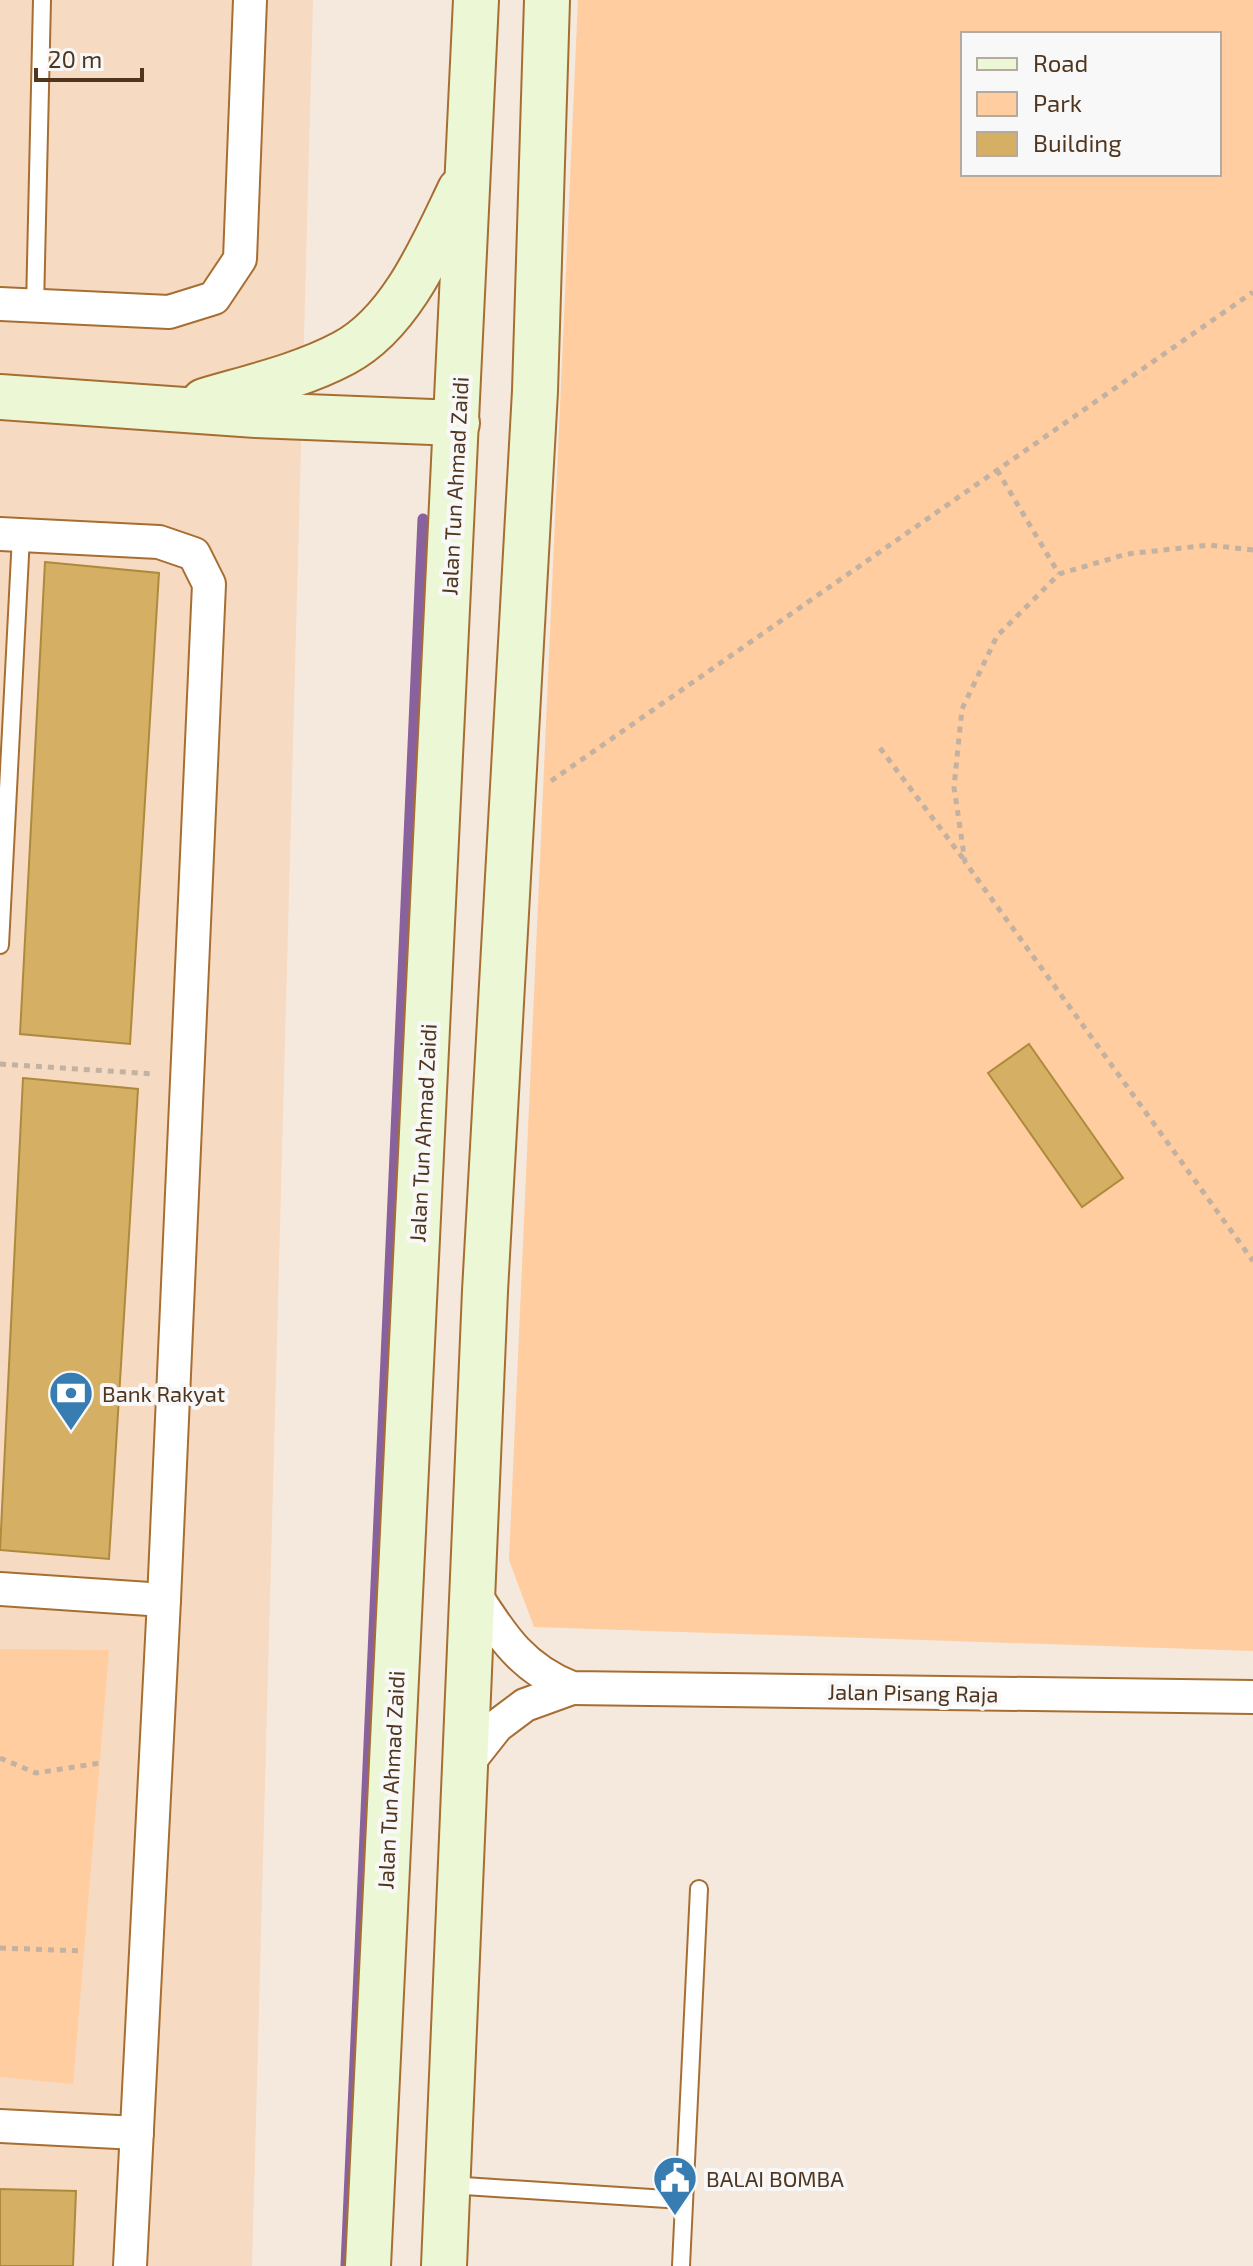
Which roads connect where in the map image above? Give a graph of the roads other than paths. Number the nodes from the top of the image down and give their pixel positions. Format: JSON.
{"nodes":[{"id":1,"x":42,"y":0,"type":"edge"},
{"id":2,"x":250,"y":0,"type":"edge"},
{"id":3,"x":476,"y":0,"type":"edge"},
{"id":4,"x":547,"y":0,"type":"edge"},
{"id":5,"x":469,"y":170,"type":"junction"},
{"id":6,"x":0,"y":304,"type":"edge"},
{"id":7,"x":35,"y":307,"type":"junction"},
{"id":8,"x":0,"y":397,"type":"edge"},
{"id":9,"x":179,"y":408,"type":"junction"},
{"id":10,"x":457,"y":423,"type":"junction"},
{"id":11,"x":10,"y":535,"type":"edge"},
{"id":12,"x":0,"y":945,"type":"edge"},
{"id":13,"x":471,"y":1588,"type":"junction"},
{"id":14,"x":0,"y":1589,"type":"edge"},
{"id":15,"x":164,"y":1600,"type":"junction"},
{"id":16,"x":572,"y":1688,"type":"junction"},
{"id":17,"x":1253,"y":1697,"type":"edge"},
{"id":18,"x":463,"y":1769,"type":"junction"},
{"id":19,"x":699,"y":1889,"type":"dead end"},
{"id":20,"x":0,"y":2126,"type":"edge"},
{"id":21,"x":137,"y":2133,"type":"junction"},
{"id":22,"x":447,"y":2184,"type":"junction"},
{"id":23,"x":682,"y":2200,"type":"junction"},
{"id":24,"x":130,"y":2266,"type":"edge"},
{"id":25,"x":368,"y":2266,"type":"edge"},
{"id":26,"x":444,"y":2266,"type":"edge"},
{"id":27,"x":681,"y":2266,"type":"edge"}],
"edges":[{"from":1,"to":7,"type":"lane"},
{"from":2,"to":7,"type":"street"},
{"from":3,"to":5,"type":"main road","name":"Jalan Tun Ahmad Zaidi"},
{"from":4,"to":13,"type":"main road"},
{"from":5,"to":9,"type":"main road"},
{"from":5,"to":10,"type":"main road","name":"Jalan Tun Ahmad Zaidi"},
{"from":6,"to":7,"type":"street"},
{"from":8,"to":9,"type":"main road"},
{"from":9,"to":10,"type":"main road"},
{"from":10,"to":25,"type":"main road","name":"Jalan Tun Ahmad Zaidi"},
{"from":11,"to":12,"type":"lane"},
{"from":11,"to":15,"type":"street"},
{"from":13,"to":16,"type":"street"},
{"from":13,"to":18,"type":"main road"},
{"from":14,"to":15,"type":"street"},
{"from":15,"to":21,"type":"street"},
{"from":16,"to":17,"type":"street","name":"Jalan Pisang Raja"},
{"from":16,"to":18,"type":"street"},
{"from":18,"to":22,"type":"main road"},
{"from":19,"to":23,"type":"lane"},
{"from":20,"to":21,"type":"street"},
{"from":21,"to":24,"type":"street"},
{"from":22,"to":23,"type":"lane"},
{"from":22,"to":26,"type":"main road"},
{"from":23,"to":27,"type":"lane"}]}
